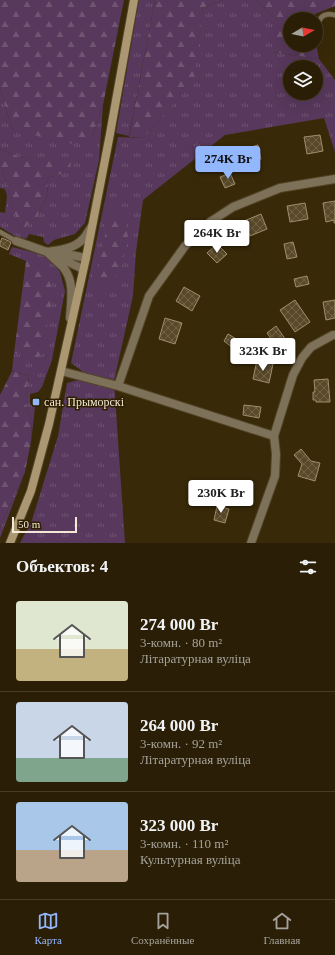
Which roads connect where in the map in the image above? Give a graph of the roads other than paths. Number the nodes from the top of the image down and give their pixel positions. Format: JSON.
{"nodes":[{"id":1,"x":134,"y":0,"type":"edge"},
{"id":2,"x":323,"y":15,"type":"edge"},
{"id":3,"x":335,"y":15,"type":"edge"},
{"id":4,"x":335,"y":179,"type":"edge"},
{"id":5,"x":92,"y":225,"type":"junction"},
{"id":6,"x":0,"y":232,"type":"edge"},
{"id":7,"x":16,"y":241,"type":"joint"},
{"id":8,"x":47,"y":252,"type":"junction"},
{"id":9,"x":86,"y":258,"type":"junction"},
{"id":10,"x":83,"y":269,"type":"junction"},
{"id":11,"x":69,"y":334,"type":"junction"},
{"id":12,"x":335,"y":335,"type":"edge"},
{"id":13,"x":61,"y":371,"type":"junction"},
{"id":14,"x":118,"y":386,"type":"junction"},
{"id":15,"x":274,"y":436,"type":"junction"},
{"id":16,"x":10,"y":543,"type":"edge"},
{"id":17,"x":251,"y":543,"type":"edge"}],
"edges":[{"from":1,"to":5,"type":"main road"},
{"from":2,"to":3,"type":"lane"},
{"from":4,"to":14,"type":"street"},
{"from":5,"to":8,"type":"street"},
{"from":5,"to":9,"type":"main road"},
{"from":6,"to":7,"type":"lane"},
{"from":7,"to":8,"type":"street"},
{"from":8,"to":9,"type":"street"},
{"from":8,"to":10,"type":"street"},
{"from":8,"to":11,"type":"street"},
{"from":9,"to":10,"type":"main road"},
{"from":10,"to":11,"type":"main road"},
{"from":11,"to":13,"type":"main road"},
{"from":12,"to":15,"type":"street"},
{"from":13,"to":14,"type":"street"},
{"from":13,"to":16,"type":"main road"},
{"from":14,"to":15,"type":"street"},
{"from":15,"to":17,"type":"street"}]}
